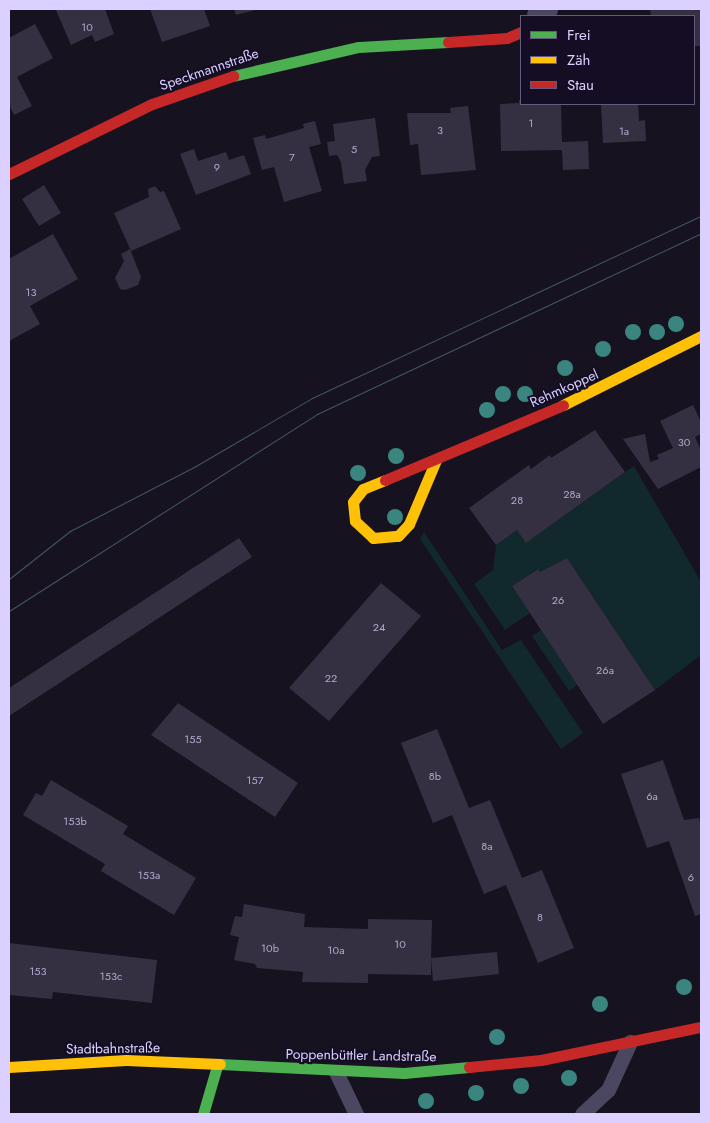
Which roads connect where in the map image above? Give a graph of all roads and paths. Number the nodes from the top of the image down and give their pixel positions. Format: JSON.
{"nodes":[{"id":1,"x":520,"y":32,"type":"edge"},
{"id":2,"x":9,"y":174,"type":"edge"},
{"id":3,"x":701,"y":336,"type":"edge"},
{"id":4,"x":436,"y":460,"type":"junction"},
{"id":5,"x":701,"y":1027,"type":"edge"},
{"id":6,"x":630,"y":1042,"type":"junction"},
{"id":7,"x":217,"y":1066,"type":"junction"},
{"id":8,"x":9,"y":1067,"type":"edge"},
{"id":9,"x":336,"y":1072,"type":"junction"},
{"id":10,"x":203,"y":1114,"type":"edge"},
{"id":11,"x":356,"y":1114,"type":"edge"},
{"id":12,"x":582,"y":1114,"type":"edge"}],
"edges":[{"from":1,"to":2,"type":"street","name":"Speckmannstraße"},
{"from":3,"to":4,"type":"street","name":"Rehmkoppel"},
{"from":4,"to":4,"type":"street","name":"Rehmkoppel"},
{"from":5,"to":6,"type":"street","name":"Poppenbüttler Landstraße"},
{"from":6,"to":9,"type":"street","name":"Poppenbüttler Landstraße"},
{"from":6,"to":12,"type":"lane"},
{"from":7,"to":8,"type":"street","name":"Stadtbahnstraße"},
{"from":7,"to":9,"type":"street","name":"Poppenbüttler Landstraße"},
{"from":7,"to":10,"type":"street"},
{"from":9,"to":11,"type":"lane"}]}
